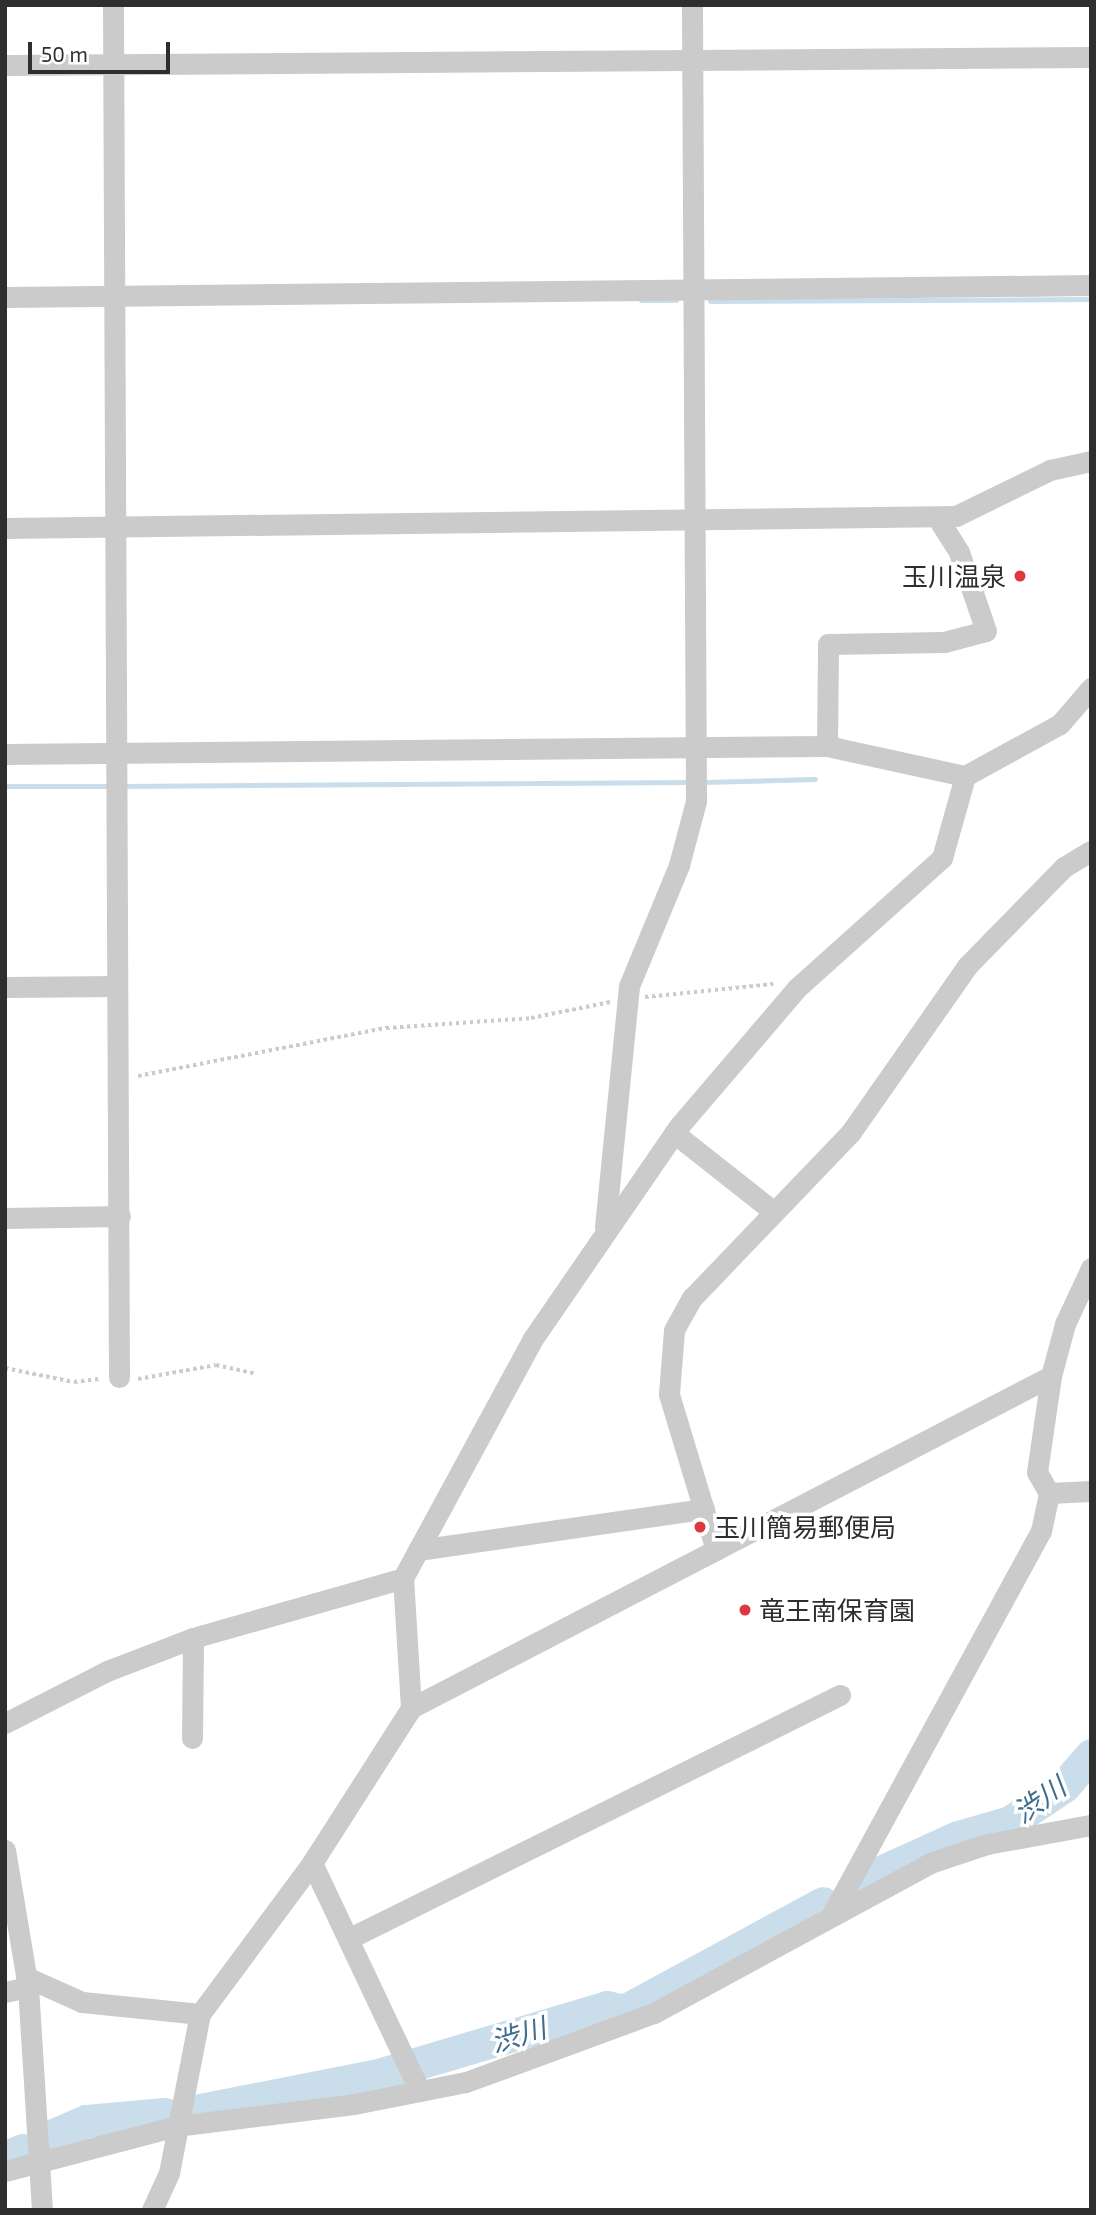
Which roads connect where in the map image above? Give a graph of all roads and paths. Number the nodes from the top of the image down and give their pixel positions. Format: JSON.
{"nodes":[{"id":1,"x":113,"y":5,"type":"edge"},
{"id":2,"x":692,"y":5,"type":"edge"},
{"id":3,"x":1091,"y":57,"type":"edge"},
{"id":4,"x":692,"y":61,"type":"junction"},
{"id":5,"x":5,"y":65,"type":"edge"},
{"id":6,"x":113,"y":65,"type":"junction"},
{"id":7,"x":1091,"y":285,"type":"edge"},
{"id":8,"x":693,"y":290,"type":"junction"},
{"id":9,"x":110,"y":296,"type":"junction"},
{"id":10,"x":5,"y":297,"type":"edge"},
{"id":11,"x":1091,"y":461,"type":"edge"},
{"id":12,"x":937,"y":517,"type":"junction"},
{"id":13,"x":693,"y":519,"type":"junction"},
{"id":14,"x":117,"y":526,"type":"junction"},
{"id":15,"x":5,"y":528,"type":"edge"},
{"id":16,"x":1091,"y":688,"type":"edge"},
{"id":17,"x":827,"y":746,"type":"junction"},
{"id":18,"x":697,"y":748,"type":"junction"},
{"id":19,"x":116,"y":753,"type":"junction"},
{"id":20,"x":5,"y":754,"type":"edge"},
{"id":21,"x":965,"y":776,"type":"junction"},
{"id":22,"x":1091,"y":851,"type":"edge"},
{"id":23,"x":117,"y":986,"type":"junction"},
{"id":24,"x":5,"y":987,"type":"edge"},
{"id":25,"x":797,"y":988,"type":"junction"},
{"id":26,"x":628,"y":999,"type":"junction"},
{"id":27,"x":118,"y":1080,"type":"junction"},
{"id":28,"x":674,"y":1133,"type":"junction"},
{"id":29,"x":774,"y":1212,"type":"junction"},
{"id":30,"x":120,"y":1216,"type":"junction"},
{"id":31,"x":5,"y":1218,"type":"edge"},
{"id":32,"x":605,"y":1229,"type":"junction"},
{"id":33,"x":1091,"y":1268,"type":"edge"},
{"id":34,"x":1051,"y":1376,"type":"junction"},
{"id":35,"x":119,"y":1377,"type":"dead end"},
{"id":36,"x":1091,"y":1491,"type":"edge"},
{"id":37,"x":1049,"y":1493,"type":"junction"},
{"id":38,"x":704,"y":1508,"type":"junction"},
{"id":39,"x":418,"y":1549,"type":"junction"},
{"id":40,"x":716,"y":1550,"type":"junction"},
{"id":41,"x":403,"y":1578,"type":"junction"},
{"id":42,"x":193,"y":1638,"type":"junction"},
{"id":43,"x":840,"y":1695,"type":"dead end"},
{"id":44,"x":411,"y":1708,"type":"junction"},
{"id":45,"x":5,"y":1723,"type":"edge"},
{"id":46,"x":192,"y":1738,"type":"dead end"},
{"id":47,"x":1091,"y":1825,"type":"edge"},
{"id":48,"x":5,"y":1850,"type":"edge"},
{"id":49,"x":312,"y":1863,"type":"junction"},
{"id":50,"x":831,"y":1916,"type":"junction"},
{"id":51,"x":349,"y":1938,"type":"junction"},
{"id":52,"x":27,"y":1982,"type":"junction"},
{"id":53,"x":5,"y":1992,"type":"edge"},
{"id":54,"x":200,"y":2014,"type":"junction"},
{"id":55,"x":417,"y":2086,"type":"junction"},
{"id":56,"x":176,"y":2126,"type":"junction"},
{"id":57,"x":39,"y":2158,"type":"junction"},
{"id":58,"x":5,"y":2171,"type":"edge"},
{"id":59,"x":42,"y":2210,"type":"edge"},
{"id":60,"x":152,"y":2210,"type":"edge"}],
"edges":[{"from":1,"to":6,"type":"street"},
{"from":2,"to":4,"type":"street"},
{"from":3,"to":4,"type":"street"},
{"from":4,"to":6,"type":"street"},
{"from":4,"to":8,"type":"street"},
{"from":5,"to":6,"type":"street"},
{"from":6,"to":9,"type":"street"},
{"from":7,"to":8,"type":"street"},
{"from":8,"to":9,"type":"street"},
{"from":8,"to":13,"type":"street"},
{"from":9,"to":10,"type":"street"},
{"from":9,"to":14,"type":"street"},
{"from":11,"to":12,"type":"street"},
{"from":12,"to":13,"type":"street"},
{"from":12,"to":17,"type":"street"},
{"from":13,"to":14,"type":"street"},
{"from":13,"to":18,"type":"street"},
{"from":14,"to":15,"type":"street"},
{"from":14,"to":19,"type":"street"},
{"from":16,"to":21,"type":"street"},
{"from":17,"to":18,"type":"street"},
{"from":17,"to":21,"type":"street"},
{"from":18,"to":19,"type":"street"},
{"from":18,"to":26,"type":"street"},
{"from":19,"to":20,"type":"street"},
{"from":19,"to":23,"type":"street"},
{"from":21,"to":25,"type":"street"},
{"from":22,"to":29,"type":"street"},
{"from":23,"to":24,"type":"street"},
{"from":23,"to":27,"type":"street"},
{"from":25,"to":26,"type":"path"},
{"from":25,"to":28,"type":"street"},
{"from":26,"to":27,"type":"path"},
{"from":26,"to":32,"type":"street"},
{"from":27,"to":30,"type":"street"},
{"from":28,"to":29,"type":"street"},
{"from":28,"to":32,"type":"street"},
{"from":29,"to":38,"type":"street"},
{"from":30,"to":31,"type":"street"},
{"from":30,"to":35,"type":"street"},
{"from":32,"to":39,"type":"street"},
{"from":33,"to":34,"type":"street"},
{"from":34,"to":37,"type":"street"},
{"from":34,"to":40,"type":"street"},
{"from":36,"to":37,"type":"street"},
{"from":37,"to":50,"type":"street"},
{"from":38,"to":39,"type":"street"},
{"from":38,"to":40,"type":"street"},
{"from":39,"to":41,"type":"street"},
{"from":40,"to":44,"type":"street"},
{"from":41,"to":42,"type":"street"},
{"from":41,"to":44,"type":"street"},
{"from":42,"to":45,"type":"street"},
{"from":42,"to":46,"type":"street"},
{"from":43,"to":51,"type":"street"},
{"from":44,"to":49,"type":"street"},
{"from":47,"to":50,"type":"street"},
{"from":48,"to":52,"type":"street"},
{"from":49,"to":51,"type":"street"},
{"from":49,"to":54,"type":"street"},
{"from":50,"to":55,"type":"street"},
{"from":51,"to":55,"type":"street"},
{"from":52,"to":53,"type":"street"},
{"from":52,"to":54,"type":"street"},
{"from":52,"to":57,"type":"street"},
{"from":54,"to":56,"type":"street"},
{"from":55,"to":56,"type":"street"},
{"from":56,"to":57,"type":"street"},
{"from":56,"to":60,"type":"street"},
{"from":57,"to":58,"type":"street"},
{"from":57,"to":59,"type":"street"}]}
